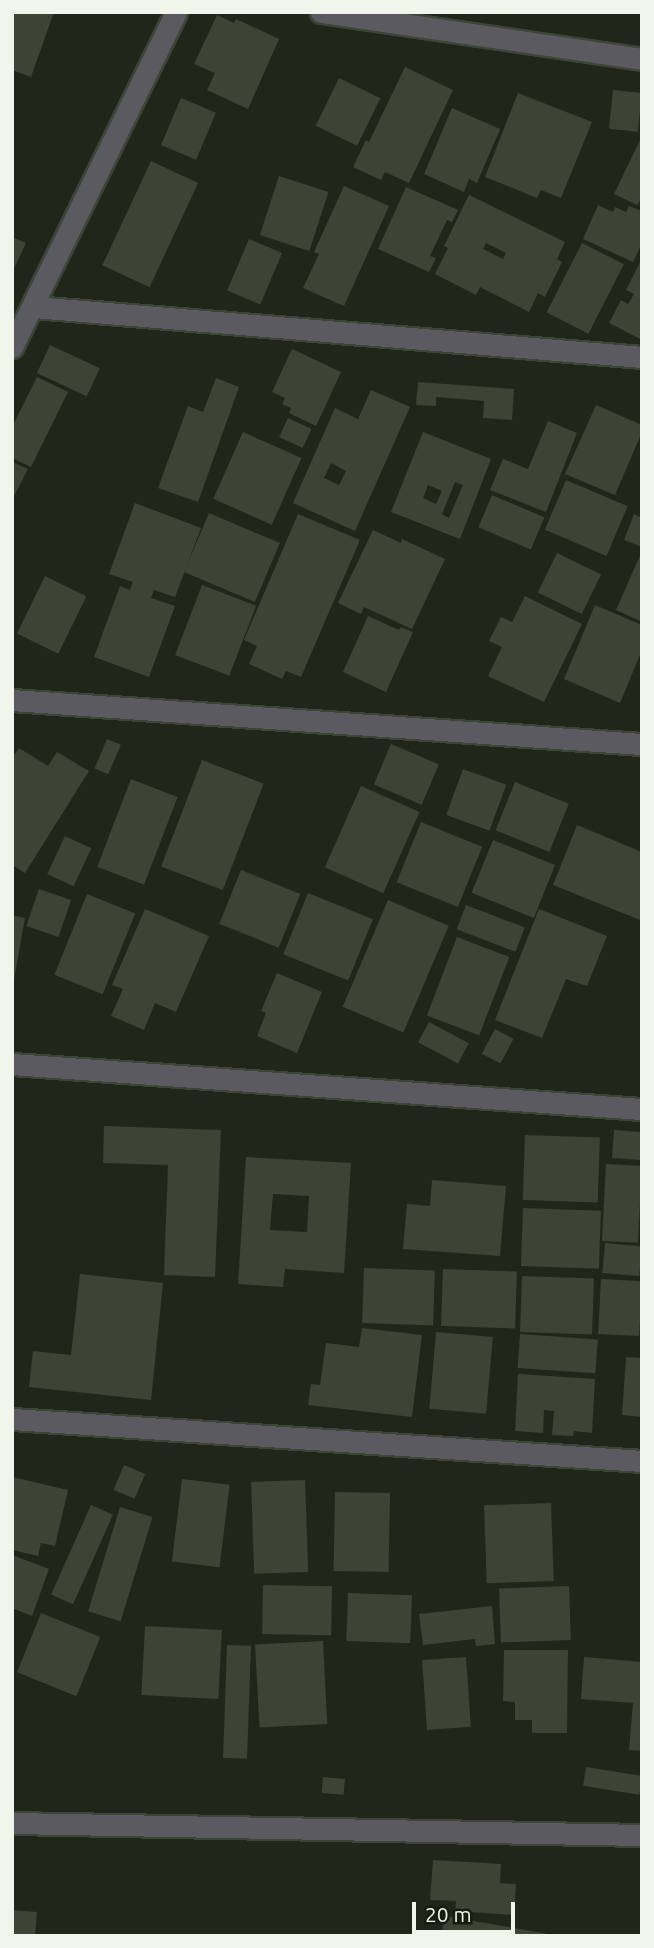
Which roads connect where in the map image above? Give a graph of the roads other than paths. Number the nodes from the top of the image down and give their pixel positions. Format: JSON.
{"nodes":[{"id":1,"x":176,"y":12,"type":"edge"},
{"id":2,"x":321,"y":12,"type":"edge"},
{"id":3,"x":642,"y":59,"type":"edge"},
{"id":4,"x":34,"y":307,"type":"junction"},
{"id":5,"x":12,"y":347,"type":"edge"},
{"id":6,"x":642,"y":357,"type":"edge"},
{"id":7,"x":12,"y":700,"type":"edge"},
{"id":8,"x":642,"y":744,"type":"edge"},
{"id":9,"x":12,"y":1064,"type":"edge"},
{"id":10,"x":642,"y":1109,"type":"edge"},
{"id":11,"x":12,"y":1419,"type":"edge"},
{"id":12,"x":642,"y":1461,"type":"edge"},
{"id":13,"x":12,"y":1823,"type":"edge"},
{"id":14,"x":642,"y":1835,"type":"edge"}],
"edges":[{"from":1,"to":4,"type":"street"},
{"from":2,"to":3,"type":"street"},
{"from":4,"to":5,"type":"street"},
{"from":4,"to":6,"type":"street"},
{"from":7,"to":8,"type":"street"},
{"from":9,"to":10,"type":"street"},
{"from":11,"to":12,"type":"street"},
{"from":13,"to":14,"type":"street"}]}
